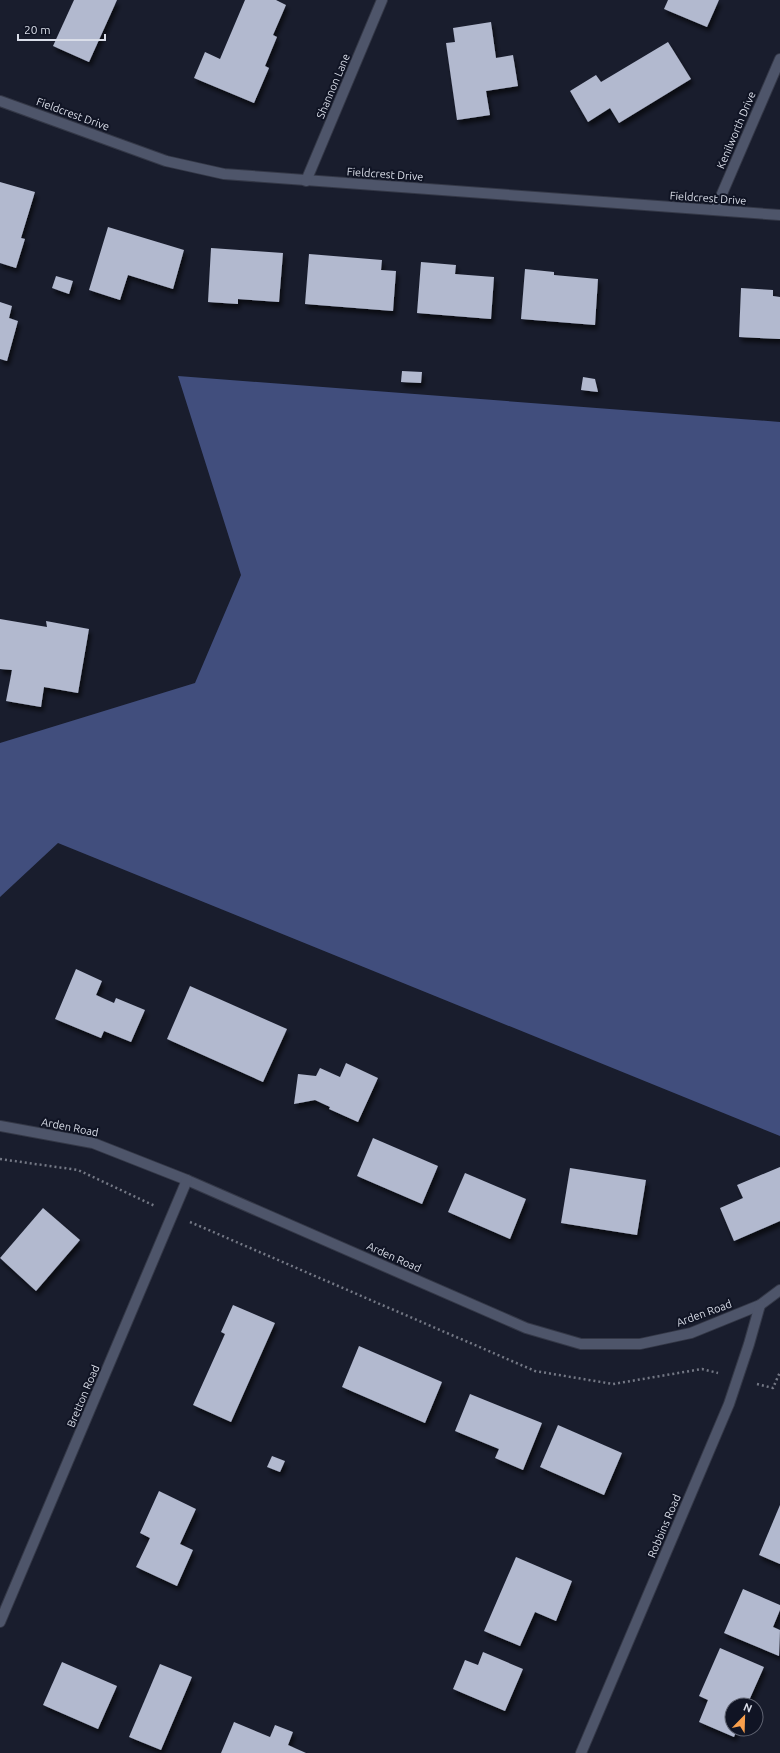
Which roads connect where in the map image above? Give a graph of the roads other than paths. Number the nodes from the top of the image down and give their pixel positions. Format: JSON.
{"nodes":[{"id":1,"x":382,"y":0,"type":"edge"},
{"id":2,"x":780,"y":59,"type":"edge"},
{"id":3,"x":0,"y":101,"type":"edge"},
{"id":4,"x":306,"y":180,"type":"junction"},
{"id":5,"x":715,"y":210,"type":"junction"},
{"id":6,"x":780,"y":215,"type":"edge"},
{"id":7,"x":0,"y":1126,"type":"edge"},
{"id":8,"x":187,"y":1180,"type":"junction"},
{"id":9,"x":780,"y":1290,"type":"edge"},
{"id":10,"x":760,"y":1305,"type":"junction"},
{"id":11,"x":0,"y":1622,"type":"edge"},
{"id":12,"x":581,"y":1753,"type":"edge"}],
"edges":[{"from":1,"to":4,"type":"street","name":"Shannon Lane"},
{"from":2,"to":5,"type":"street","name":"Kenilworth Drive"},
{"from":3,"to":4,"type":"street","name":"Fieldcrest Drive"},
{"from":4,"to":5,"type":"street","name":"Fieldcrest Drive"},
{"from":5,"to":6,"type":"street","name":"Fieldcrest Drive"},
{"from":7,"to":8,"type":"street","name":"Arden Road"},
{"from":8,"to":10,"type":"street","name":"Arden Road"},
{"from":8,"to":11,"type":"street","name":"Bretton Road"},
{"from":9,"to":10,"type":"street","name":"Arden Road"},
{"from":10,"to":12,"type":"street","name":"Robbins Road"}]}
